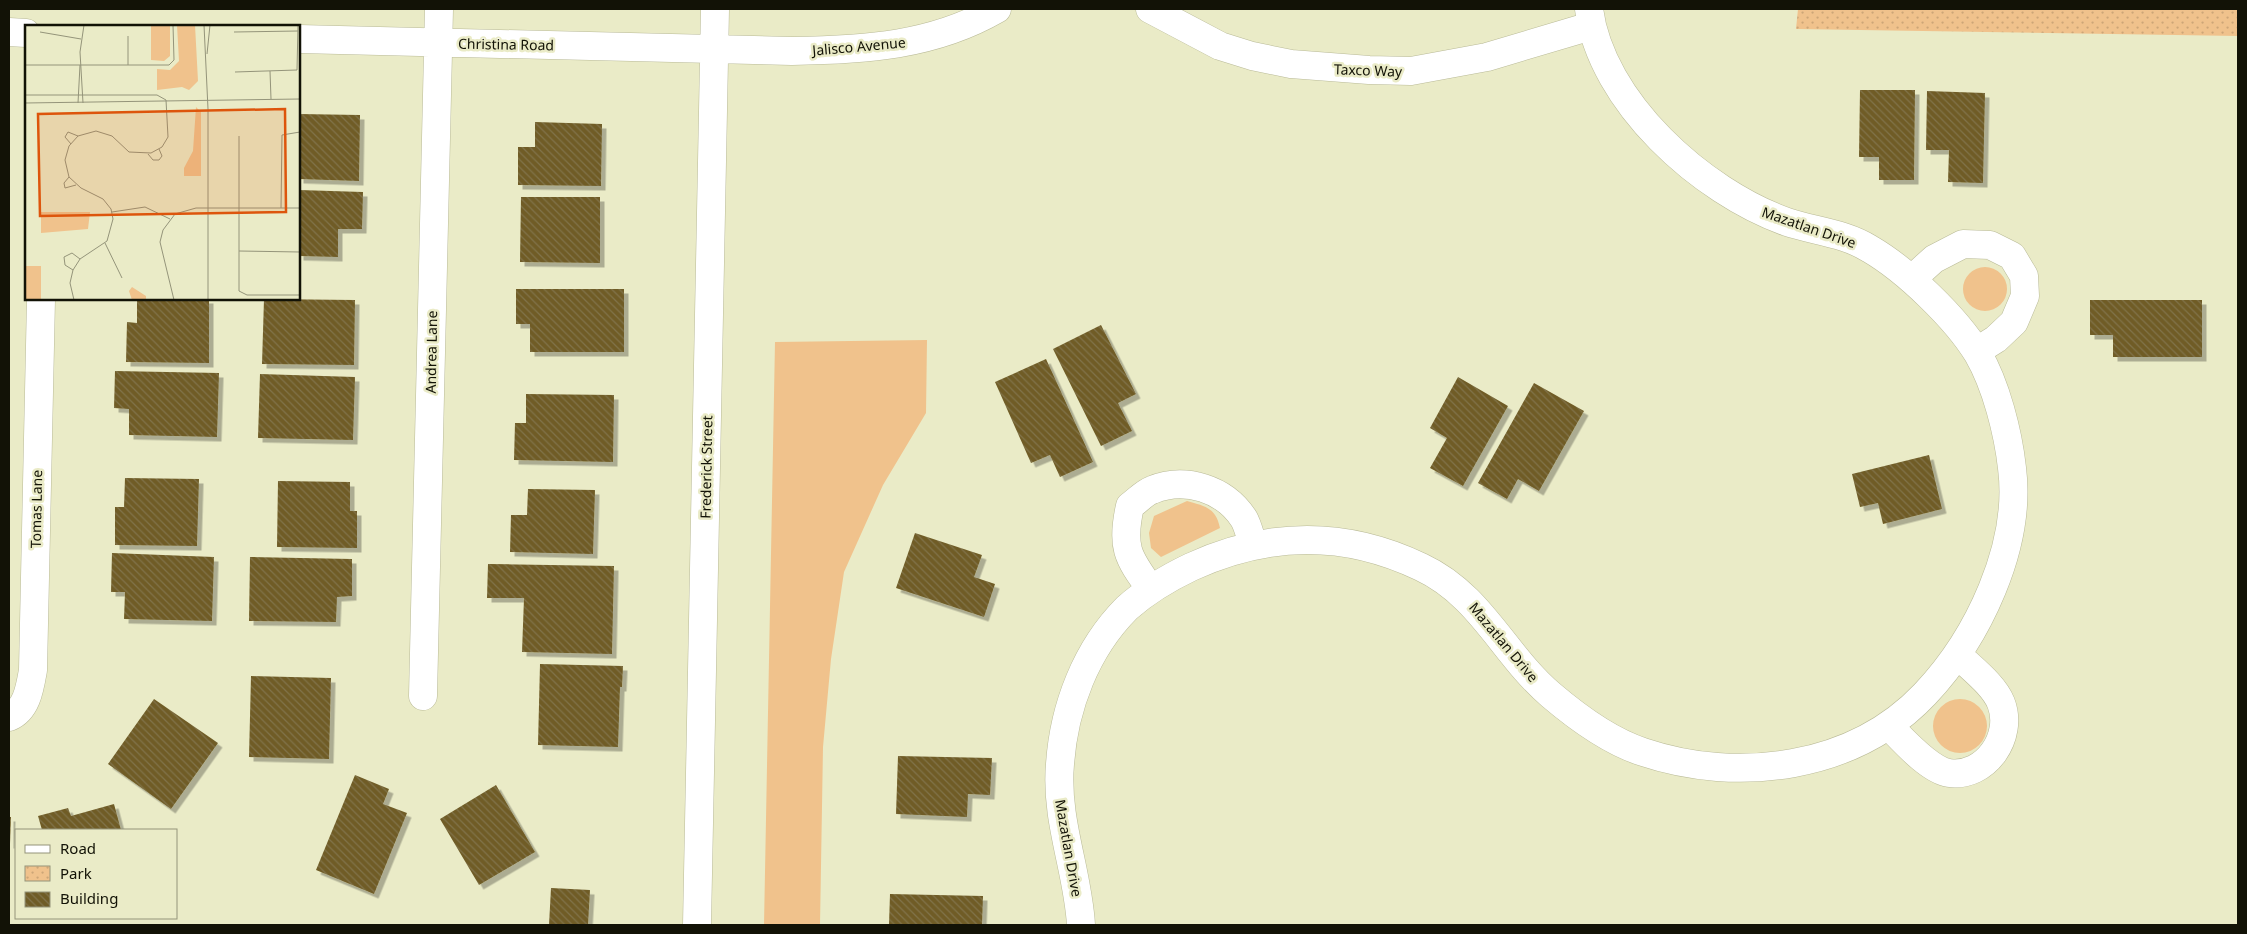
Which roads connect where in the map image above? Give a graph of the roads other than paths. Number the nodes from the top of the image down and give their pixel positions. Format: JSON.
{"nodes":[{"id":1,"x":439,"y":9,"type":"edge"},
{"id":2,"x":715,"y":9,"type":"edge"},
{"id":3,"x":997,"y":9,"type":"edge"},
{"id":4,"x":1150,"y":9,"type":"edge"},
{"id":5,"x":1590,"y":17,"type":"edge"},
{"id":6,"x":9,"y":32,"type":"edge"},
{"id":7,"x":25,"y":33,"type":"edge"},
{"id":8,"x":300,"y":39,"type":"edge"},
{"id":9,"x":439,"y":42,"type":"junction"},
{"id":10,"x":714,"y":49,"type":"junction"},
{"id":11,"x":1912,"y":280,"type":"junction"},
{"id":12,"x":41,"y":300,"type":"edge"},
{"id":13,"x":1976,"y":351,"type":"junction"},
{"id":14,"x":1253,"y":544,"type":"junction"},
{"id":15,"x":1151,"y":589,"type":"junction"},
{"id":16,"x":1958,"y":655,"type":"junction"},
{"id":17,"x":424,"y":696,"type":"dead end"},
{"id":18,"x":12,"y":716,"type":"edge"},
{"id":19,"x":1889,"y":726,"type":"junction"},
{"id":20,"x":698,"y":925,"type":"edge"},
{"id":21,"x":1081,"y":925,"type":"edge"}],
"edges":[{"from":1,"to":9,"type":"street","name":"Andrea Lane"},
{"from":2,"to":10,"type":"street","name":"Frederick Street"},
{"from":3,"to":10,"type":"street","name":"Jalisco Avenue"},
{"from":4,"to":5,"type":"street","name":"Taxco Way"},
{"from":5,"to":11,"type":"street","name":"Mazatlan Drive"},
{"from":6,"to":7,"type":"street"},
{"from":8,"to":9,"type":"street","name":"Christina Road"},
{"from":9,"to":10,"type":"street","name":"Christina Road"},
{"from":9,"to":17,"type":"street","name":"Andrea Lane"},
{"from":10,"to":20,"type":"street","name":"Frederick Street"},
{"from":11,"to":13,"type":"street","name":"Mazatlan Drive"},
{"from":11,"to":13,"type":"street"},
{"from":12,"to":18,"type":"street","name":"Tomas Lane"},
{"from":13,"to":16,"type":"street","name":"Mazatlan Drive"},
{"from":14,"to":15,"type":"street","name":"Mazatlan Drive"},
{"from":14,"to":15,"type":"street"},
{"from":14,"to":19,"type":"street","name":"Mazatlan Drive"},
{"from":15,"to":21,"type":"street","name":"Mazatlan Drive"},
{"from":16,"to":19,"type":"street","name":"Mazatlan Drive"},
{"from":16,"to":19,"type":"street"}]}
